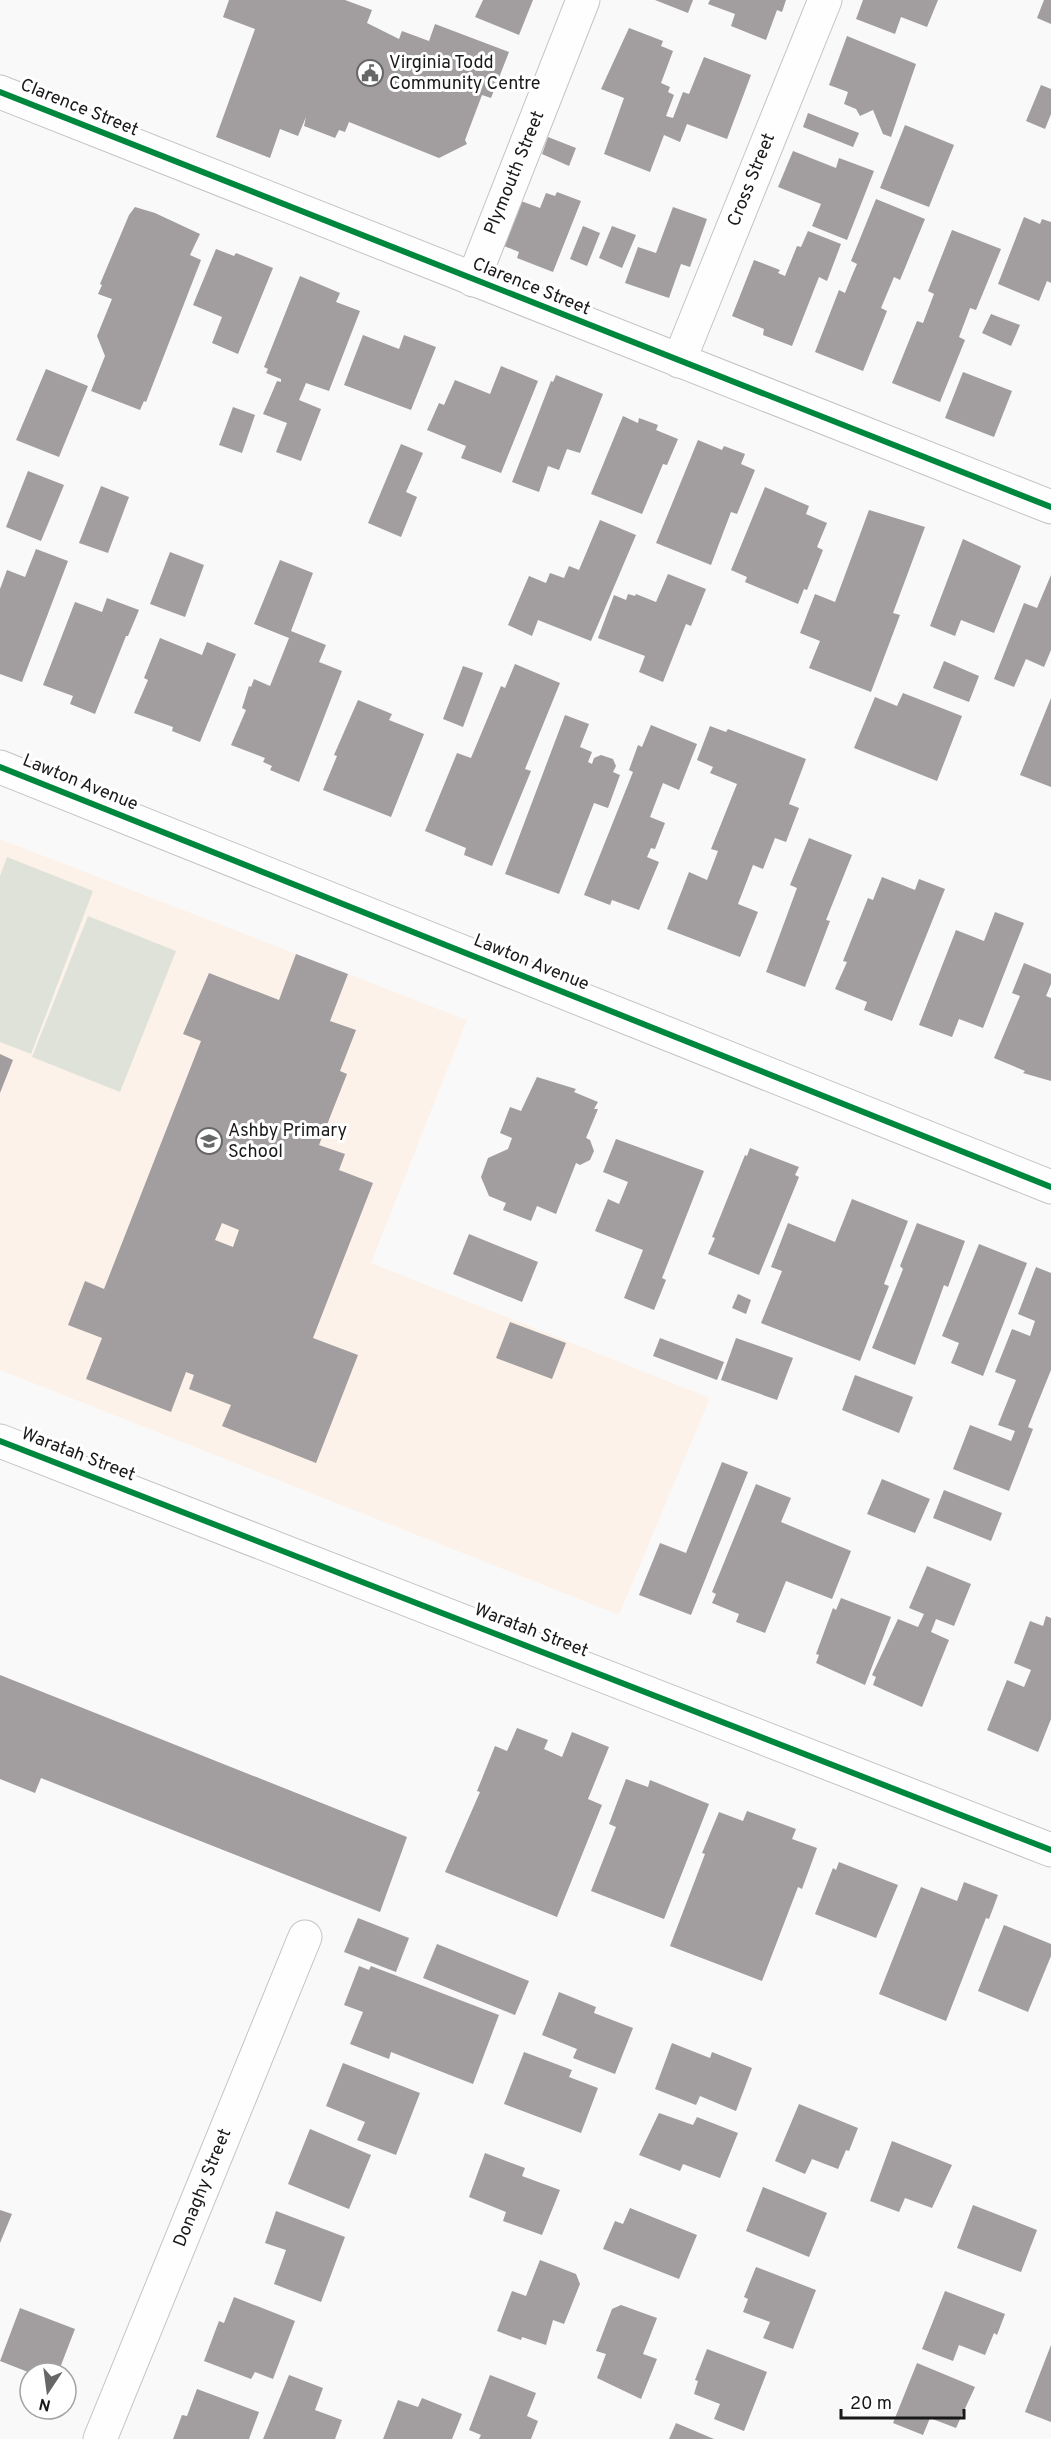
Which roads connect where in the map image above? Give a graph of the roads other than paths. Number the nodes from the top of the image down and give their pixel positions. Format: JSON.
{"nodes":[{"id":1,"x":584,"y":0,"type":"edge"},
{"id":2,"x":825,"y":0,"type":"edge"},
{"id":3,"x":0,"y":92,"type":"edge"},
{"id":4,"x":473,"y":280,"type":"junction"},
{"id":5,"x":679,"y":361,"type":"junction"},
{"id":6,"x":1051,"y":507,"type":"edge"},
{"id":7,"x":0,"y":767,"type":"edge"},
{"id":8,"x":1051,"y":1187,"type":"edge"},
{"id":9,"x":0,"y":1441,"type":"edge"},
{"id":10,"x":1051,"y":1850,"type":"edge"},
{"id":11,"x":305,"y":1937,"type":"dead end"},
{"id":12,"x":100,"y":2439,"type":"edge"}],
"edges":[{"from":1,"to":4,"type":"street","name":"Plymouth Street"},
{"from":2,"to":5,"type":"street","name":"Cross Street"},
{"from":3,"to":4,"type":"street","name":"Clarence Street"},
{"from":4,"to":5,"type":"street","name":"Clarence Street"},
{"from":5,"to":6,"type":"street","name":"Clarence Street"},
{"from":7,"to":8,"type":"street","name":"Lawton Avenue"},
{"from":9,"to":10,"type":"street","name":"Waratah Street"},
{"from":11,"to":12,"type":"street","name":"Donaghy Street"}]}
